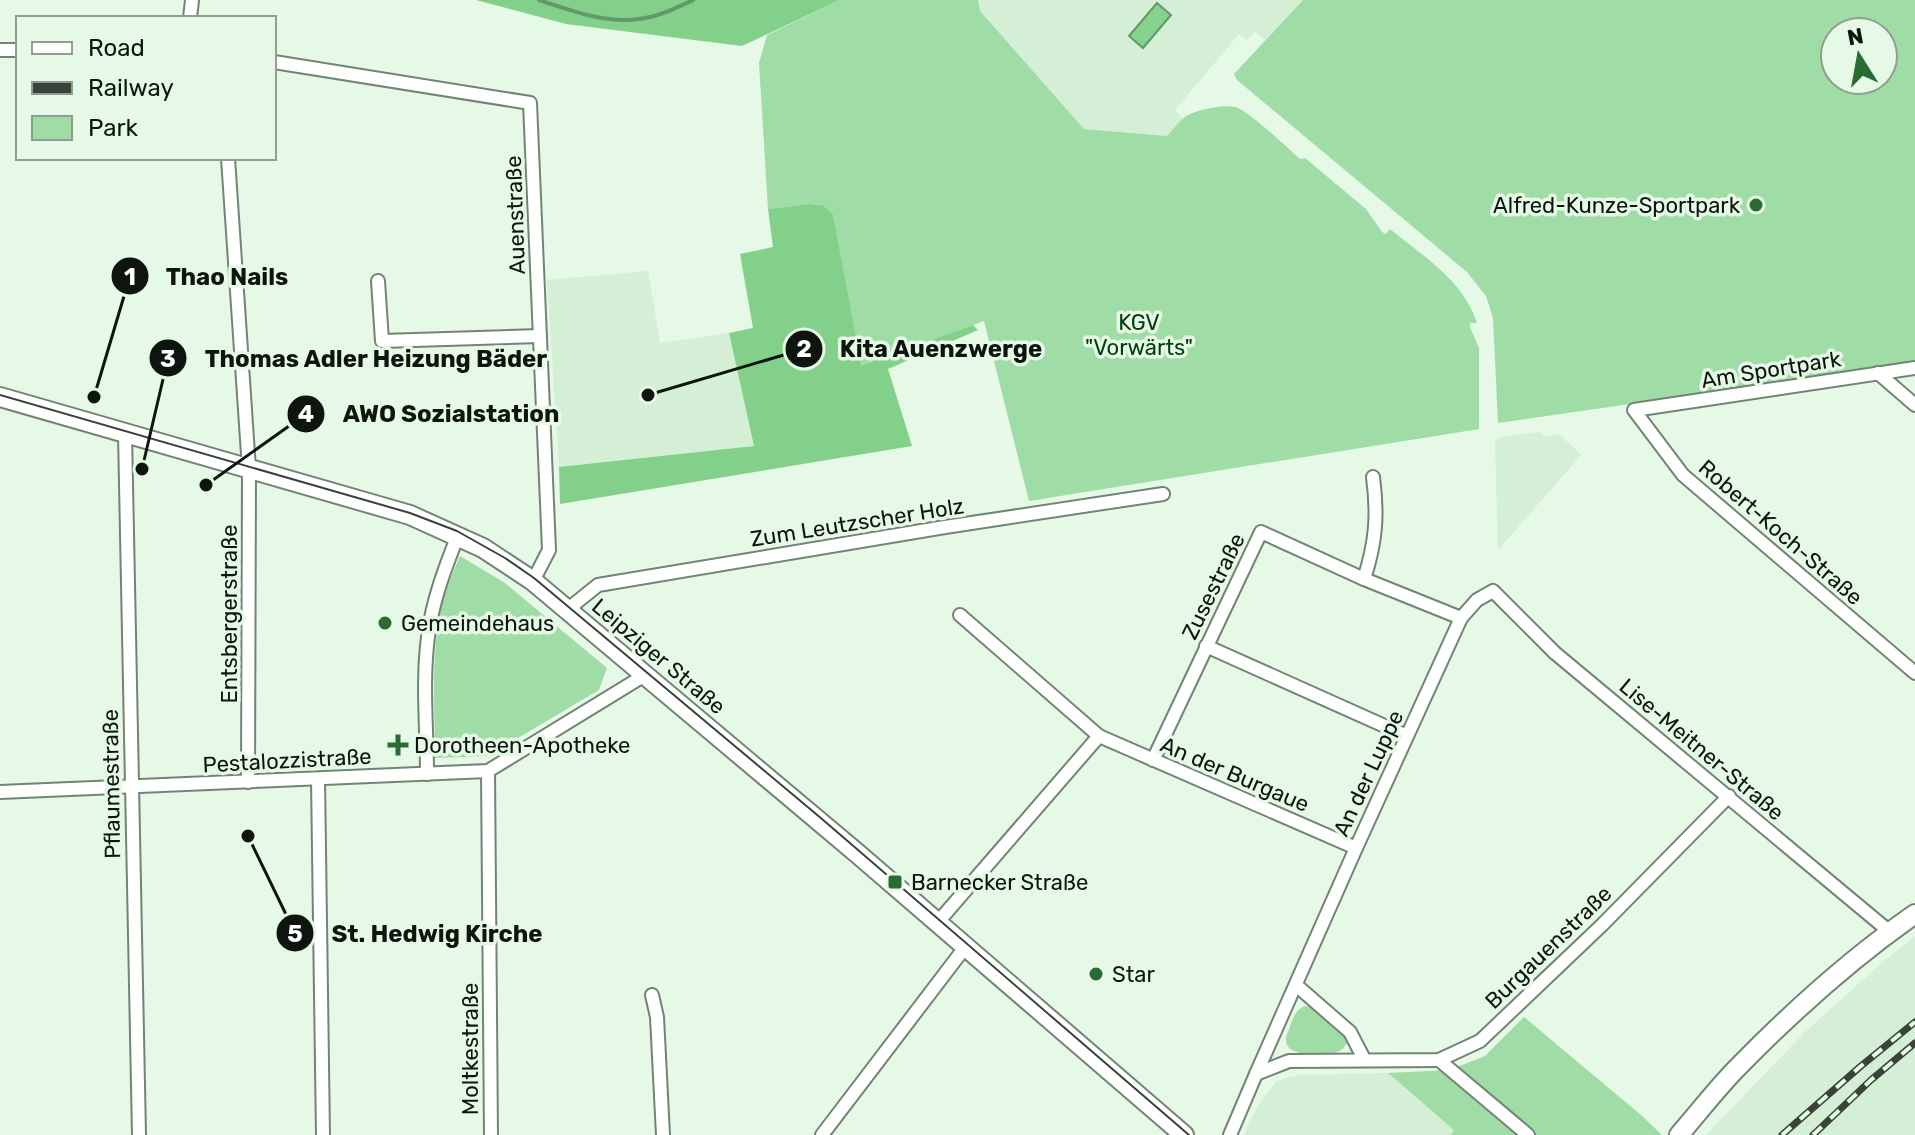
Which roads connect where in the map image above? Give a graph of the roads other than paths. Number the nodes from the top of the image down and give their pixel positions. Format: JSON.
{"nodes":[{"id":1,"x":276,"y":62,"type":"edge"},
{"id":2,"x":228,"y":160,"type":"edge"},
{"id":3,"x":378,"y":281,"type":"dead end"},
{"id":4,"x":540,"y":336,"type":"junction"},
{"id":5,"x":1915,"y":368,"type":"edge"},
{"id":6,"x":1878,"y":373,"type":"junction"},
{"id":7,"x":0,"y":397,"type":"edge"},
{"id":8,"x":1915,"y":405,"type":"edge"},
{"id":9,"x":1634,"y":410,"type":"joint"},
{"id":10,"x":125,"y":433,"type":"junction"},
{"id":11,"x":249,"y":469,"type":"junction"},
{"id":12,"x":1373,"y":477,"type":"dead end"},
{"id":13,"x":1163,"y":494,"type":"dead end"},
{"id":14,"x":458,"y":535,"type":"junction"},
{"id":15,"x":1364,"y":579,"type":"junction"},
{"id":16,"x":533,"y":581,"type":"junction"},
{"id":17,"x":1493,"y":591,"type":"joint"},
{"id":18,"x":567,"y":610,"type":"junction"},
{"id":19,"x":960,"y":615,"type":"dead end"},
{"id":20,"x":1461,"y":618,"type":"junction"},
{"id":21,"x":1206,"y":646,"type":"junction"},
{"id":22,"x":1915,"y":673,"type":"edge"},
{"id":23,"x":645,"y":675,"type":"junction"},
{"id":24,"x":1099,"y":736,"type":"junction"},
{"id":25,"x":1407,"y":736,"type":"junction"},
{"id":26,"x":1153,"y":760,"type":"junction"},
{"id":27,"x":488,"y":771,"type":"junction"},
{"id":28,"x":427,"y":774,"type":"junction"},
{"id":29,"x":318,"y":779,"type":"junction"},
{"id":30,"x":248,"y":782,"type":"junction"},
{"id":31,"x":131,"y":787,"type":"junction"},
{"id":32,"x":0,"y":792,"type":"edge"},
{"id":33,"x":1729,"y":796,"type":"junction"},
{"id":34,"x":1356,"y":848,"type":"junction"},
{"id":35,"x":1915,"y":914,"type":"edge"},
{"id":36,"x":938,"y":922,"type":"junction"},
{"id":37,"x":1890,"y":932,"type":"junction"},
{"id":38,"x":966,"y":946,"type":"junction"},
{"id":39,"x":1296,"y":985,"type":"junction"},
{"id":40,"x":652,"y":995,"type":"dead end"},
{"id":41,"x":1364,"y":1059,"type":"junction"},
{"id":42,"x":1439,"y":1060,"type":"junction"},
{"id":43,"x":1256,"y":1074,"type":"junction"},
{"id":44,"x":139,"y":1135,"type":"edge"},
{"id":45,"x":323,"y":1135,"type":"edge"},
{"id":46,"x":491,"y":1135,"type":"edge"},
{"id":47,"x":663,"y":1135,"type":"edge"},
{"id":48,"x":822,"y":1135,"type":"edge"},
{"id":49,"x":1184,"y":1135,"type":"edge"},
{"id":50,"x":1230,"y":1135,"type":"edge"},
{"id":51,"x":1528,"y":1135,"type":"edge"},
{"id":52,"x":1679,"y":1135,"type":"edge"}],
"edges":[{"from":1,"to":4,"type":"street","name":"Auenstraße"},
{"from":2,"to":11,"type":"street","name":"Entsbergerstraße"},
{"from":3,"to":4,"type":"street"},
{"from":4,"to":16,"type":"street","name":"Auenstraße"},
{"from":5,"to":6,"type":"street","name":"Am Sportpark"},
{"from":6,"to":8,"type":"street"},
{"from":6,"to":9,"type":"street","name":"Am Sportpark"},
{"from":7,"to":10,"type":"street","name":"Leipziger Straße"},
{"from":9,"to":22,"type":"street","name":"Robert-Koch-Straße"},
{"from":10,"to":11,"type":"street","name":"Leipziger Straße"},
{"from":10,"to":31,"type":"street","name":"Pflaumestraße"},
{"from":11,"to":14,"type":"street","name":"Leipziger Straße"},
{"from":11,"to":30,"type":"street","name":"Entsbergerstraße"},
{"from":12,"to":15,"type":"street"},
{"from":13,"to":18,"type":"street","name":"Zum Leutzscher Holz"},
{"from":14,"to":16,"type":"street","name":"Leipziger Straße"},
{"from":14,"to":28,"type":"street"},
{"from":15,"to":20,"type":"street","name":"Zusestraße"},
{"from":15,"to":21,"type":"street","name":"Zusestraße"},
{"from":16,"to":18,"type":"street","name":"Leipziger Straße"},
{"from":17,"to":20,"type":"street","name":"An der Luppe"},
{"from":17,"to":33,"type":"street","name":"Lise-Meitner-Straße"},
{"from":18,"to":23,"type":"street","name":"Leipziger Straße"},
{"from":19,"to":24,"type":"street","name":"An der Burgaue"},
{"from":20,"to":25,"type":"street","name":"An der Luppe"},
{"from":21,"to":25,"type":"street"},
{"from":21,"to":26,"type":"street","name":"Zusestraße"},
{"from":23,"to":27,"type":"street","name":"Pestalozzistraße"},
{"from":23,"to":36,"type":"street","name":"Leipziger Straße"},
{"from":24,"to":26,"type":"street","name":"An der Burgaue"},
{"from":24,"to":36,"type":"street"},
{"from":25,"to":34,"type":"street","name":"An der Luppe"},
{"from":26,"to":34,"type":"street","name":"An der Burgaue"},
{"from":27,"to":28,"type":"street","name":"Pestalozzistraße"},
{"from":27,"to":46,"type":"street","name":"Moltkestraße"},
{"from":28,"to":29,"type":"street","name":"Pestalozzistraße"},
{"from":29,"to":30,"type":"street","name":"Pestalozzistraße"},
{"from":29,"to":45,"type":"street"},
{"from":30,"to":31,"type":"street","name":"Pestalozzistraße"},
{"from":31,"to":32,"type":"street","name":"Pestalozzistraße"},
{"from":31,"to":44,"type":"street","name":"Pflaumestraße"},
{"from":33,"to":37,"type":"street","name":"Lise-Meitner-Straße"},
{"from":33,"to":42,"type":"street","name":"Burgauenstraße"},
{"from":34,"to":39,"type":"street","name":"An der Luppe"},
{"from":35,"to":37,"type":"street"},
{"from":36,"to":38,"type":"street","name":"Leipziger Straße"},
{"from":37,"to":52,"type":"street"},
{"from":38,"to":48,"type":"street"},
{"from":38,"to":49,"type":"street","name":"Leipziger Straße"},
{"from":39,"to":41,"type":"street"},
{"from":39,"to":43,"type":"street"},
{"from":40,"to":47,"type":"street"},
{"from":41,"to":42,"type":"street","name":"Burgauenstraße"},
{"from":41,"to":43,"type":"street","name":"Burgauenstraße"},
{"from":42,"to":51,"type":"street"},
{"from":43,"to":50,"type":"street"}]}
